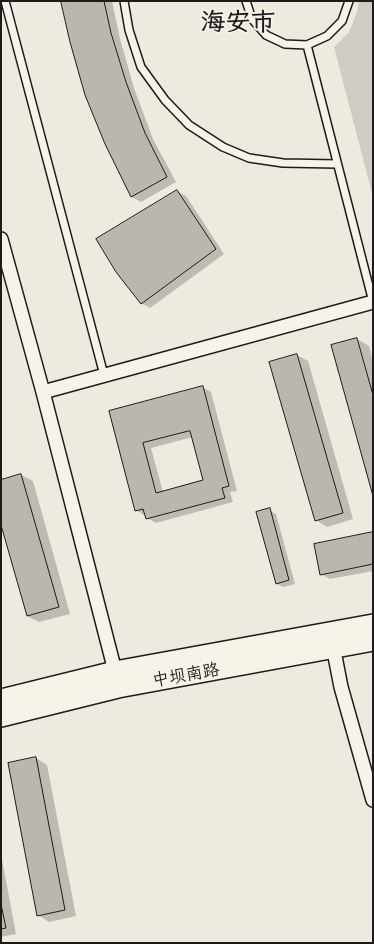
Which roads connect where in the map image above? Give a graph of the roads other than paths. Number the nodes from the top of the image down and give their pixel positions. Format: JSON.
{"nodes":[{"id":1,"x":5,"y":1,"type":"edge"},
{"id":2,"x":124,"y":1,"type":"edge"},
{"id":3,"x":246,"y":1,"type":"edge"},
{"id":4,"x":349,"y":1,"type":"edge"},
{"id":5,"x":307,"y":45,"type":"junction"},
{"id":6,"x":338,"y":164,"type":"junction"},
{"id":7,"x":1,"y":239,"type":"edge"},
{"id":8,"x":373,"y":302,"type":"edge"},
{"id":9,"x":104,"y":375,"type":"junction"},
{"id":10,"x":42,"y":392,"type":"junction"},
{"id":11,"x":373,"y":624,"type":"edge"},
{"id":12,"x":331,"y":632,"type":"junction"},
{"id":13,"x":373,"y":641,"type":"edge"},
{"id":14,"x":115,"y":671,"type":"junction"},
{"id":15,"x":1,"y":699,"type":"edge"},
{"id":16,"x":1,"y":717,"type":"edge"},
{"id":17,"x":373,"y":800,"type":"edge"}],
"edges":[{"from":1,"to":9,"type":"lane"},
{"from":2,"to":6,"type":"lane"},
{"from":3,"to":5,"type":"lane"},
{"from":4,"to":5,"type":"lane"},
{"from":5,"to":6,"type":"lane"},
{"from":6,"to":8,"type":"lane"},
{"from":7,"to":10,"type":"street"},
{"from":8,"to":9,"type":"street"},
{"from":9,"to":10,"type":"street"},
{"from":10,"to":14,"type":"street"},
{"from":11,"to":12,"type":"main road","name":"中坝南路"},
{"from":12,"to":14,"type":"main road","name":"中坝南路"},
{"from":12,"to":17,"type":"street"},
{"from":13,"to":16,"type":"main road","name":"中坝南路"},
{"from":14,"to":15,"type":"main road","name":"中坝南路"}]}
